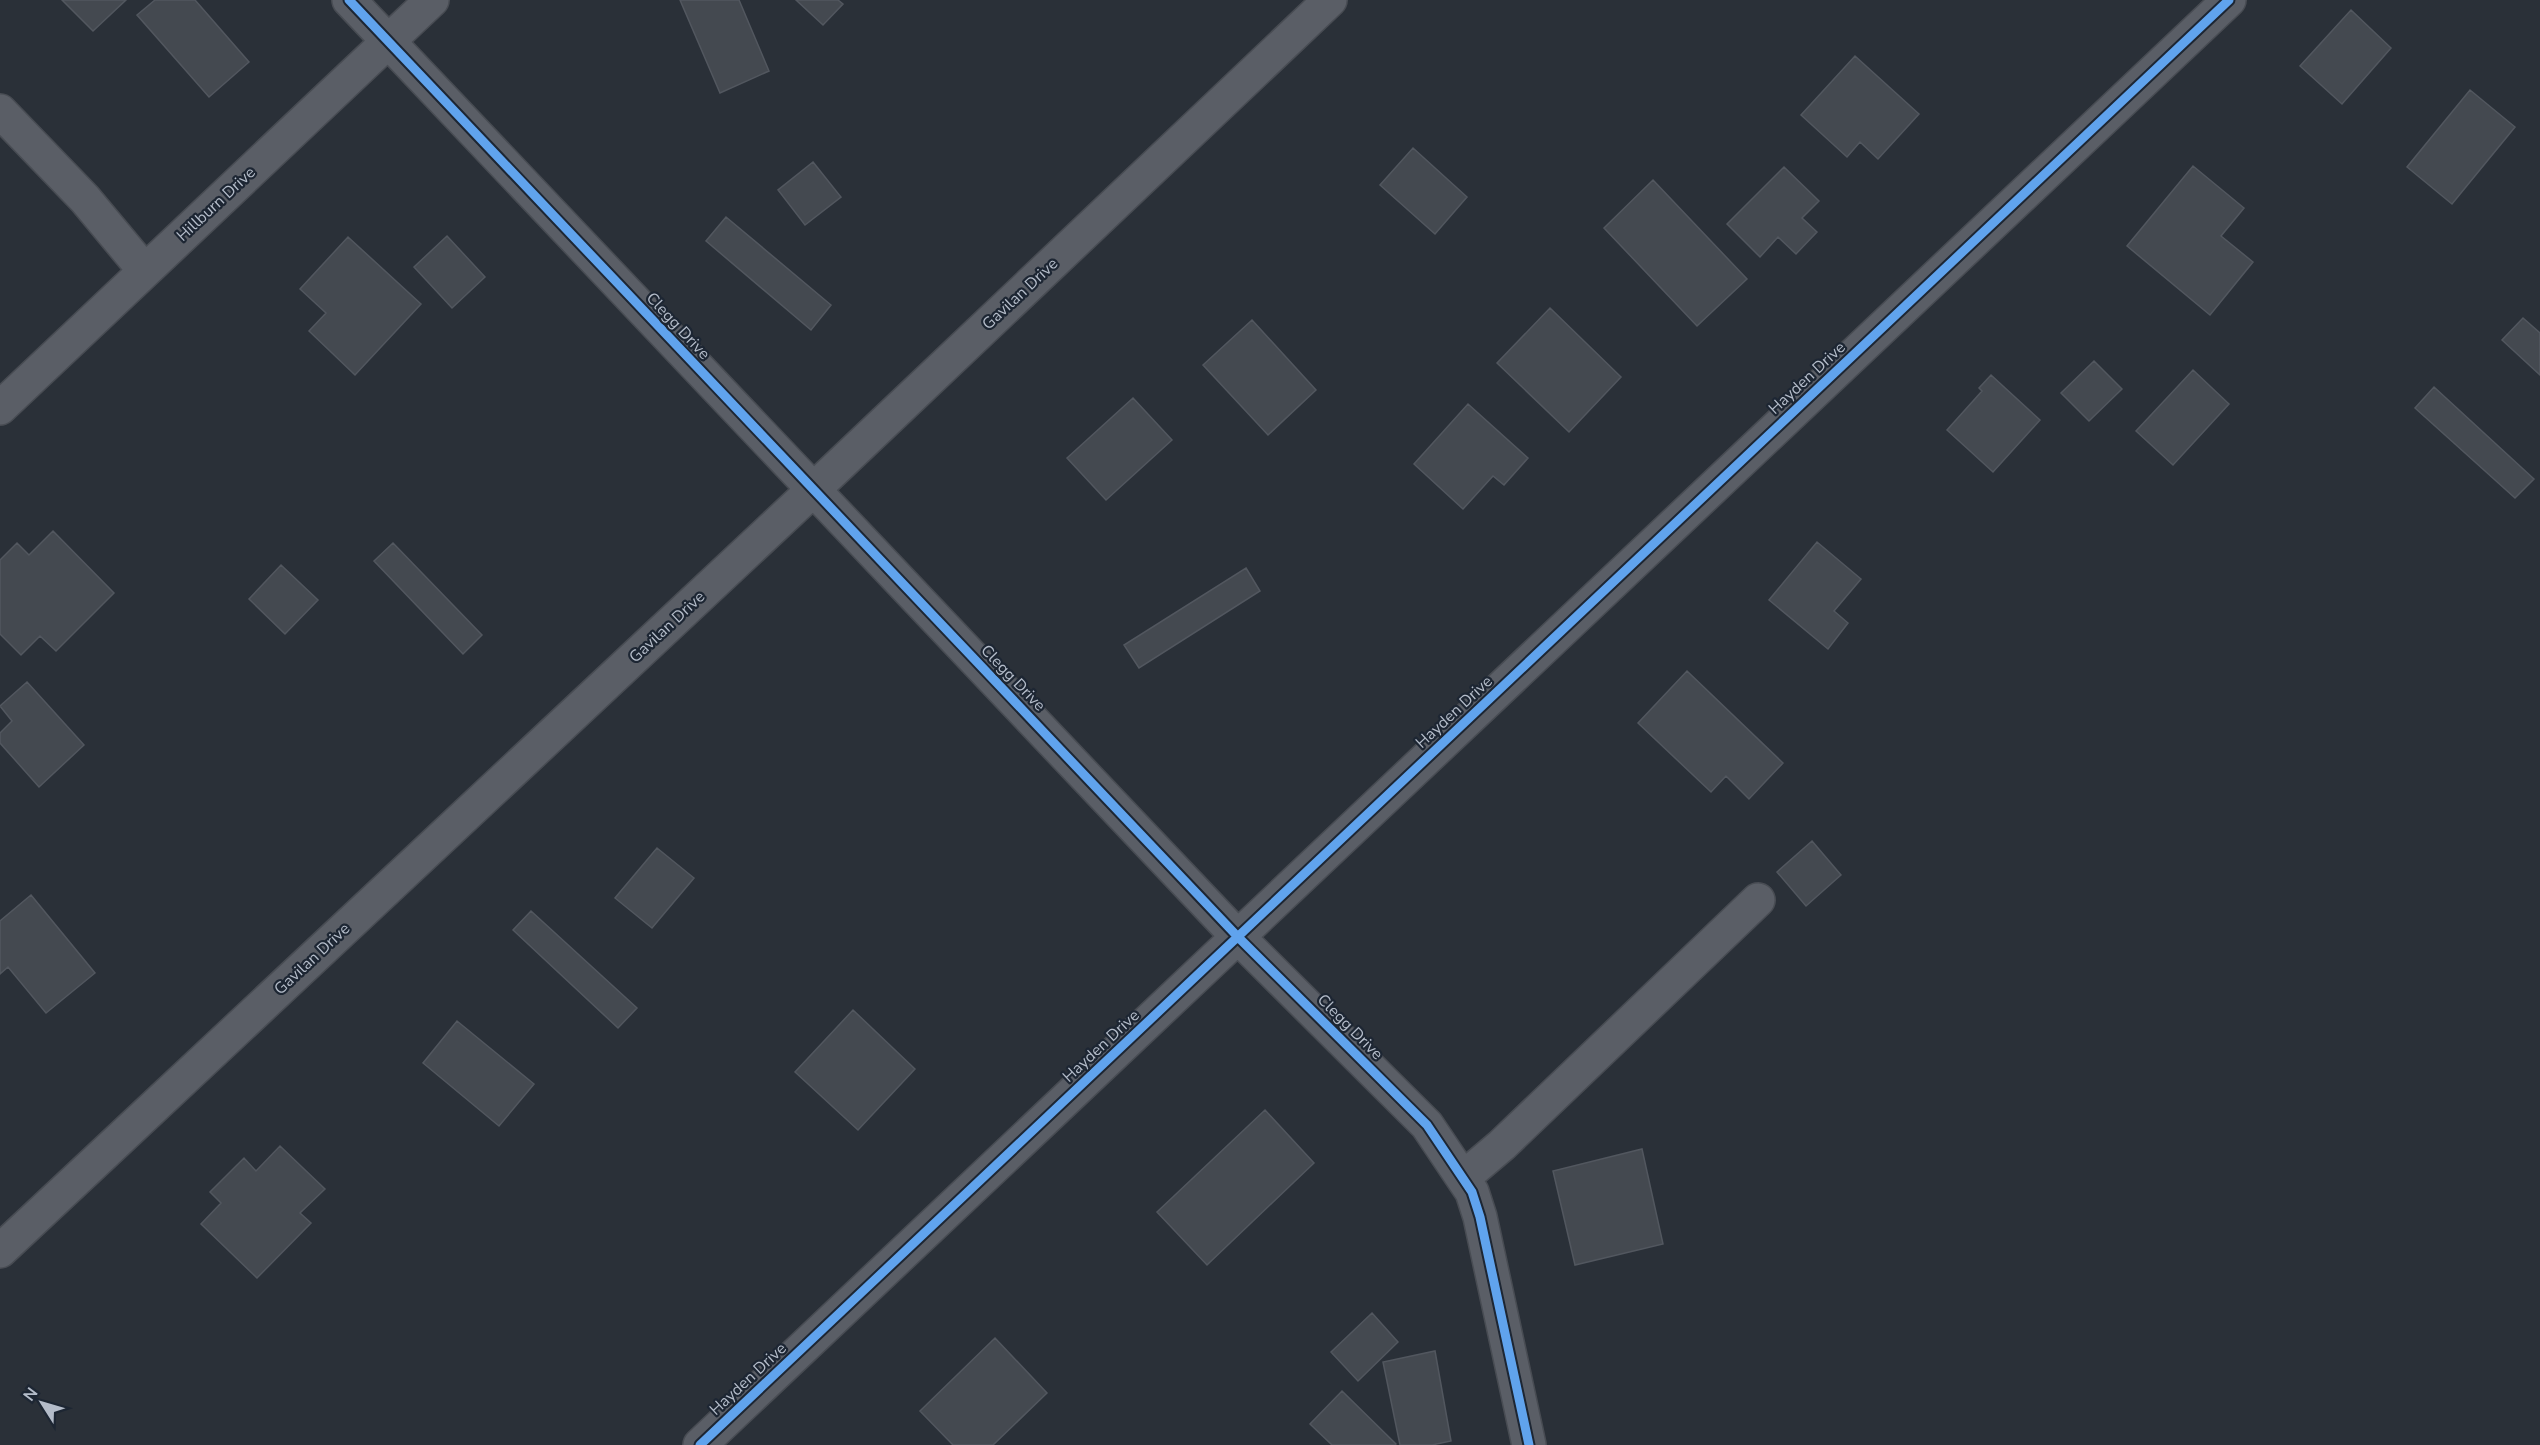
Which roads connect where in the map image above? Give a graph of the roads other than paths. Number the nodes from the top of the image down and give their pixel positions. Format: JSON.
{"nodes":[{"id":1,"x":349,"y":0,"type":"edge"},
{"id":2,"x":432,"y":0,"type":"edge"},
{"id":3,"x":1330,"y":0,"type":"edge"},
{"id":4,"x":2229,"y":0,"type":"edge"},
{"id":5,"x":388,"y":41,"type":"junction"},
{"id":6,"x":0,"y":111,"type":"edge"},
{"id":7,"x":145,"y":271,"type":"junction"},
{"id":8,"x":0,"y":408,"type":"edge"},
{"id":9,"x":813,"y":490,"type":"junction"},
{"id":10,"x":1758,"y":900,"type":"dead end"},
{"id":11,"x":1238,"y":937,"type":"junction"},
{"id":12,"x":1463,"y":1178,"type":"junction"},
{"id":13,"x":0,"y":1251,"type":"edge"},
{"id":14,"x":700,"y":1445,"type":"edge"},
{"id":15,"x":1529,"y":1445,"type":"edge"}],
"edges":[{"from":1,"to":5,"type":"street","name":"Clegg Drive"},
{"from":2,"to":5,"type":"street","name":"Hillburn Drive"},
{"from":3,"to":9,"type":"street","name":"Gavilan Drive"},
{"from":4,"to":11,"type":"street","name":"Hayden Drive"},
{"from":5,"to":7,"type":"street","name":"Hillburn Drive"},
{"from":5,"to":9,"type":"street","name":"Clegg Drive"},
{"from":6,"to":7,"type":"street"},
{"from":7,"to":8,"type":"street","name":"Hillburn Drive"},
{"from":9,"to":11,"type":"street","name":"Clegg Drive"},
{"from":9,"to":13,"type":"street","name":"Gavilan Drive"},
{"from":10,"to":12,"type":"street"},
{"from":11,"to":12,"type":"street","name":"Clegg Drive"},
{"from":11,"to":14,"type":"street","name":"Hayden Drive"},
{"from":12,"to":15,"type":"street","name":"Clegg Drive"}]}
